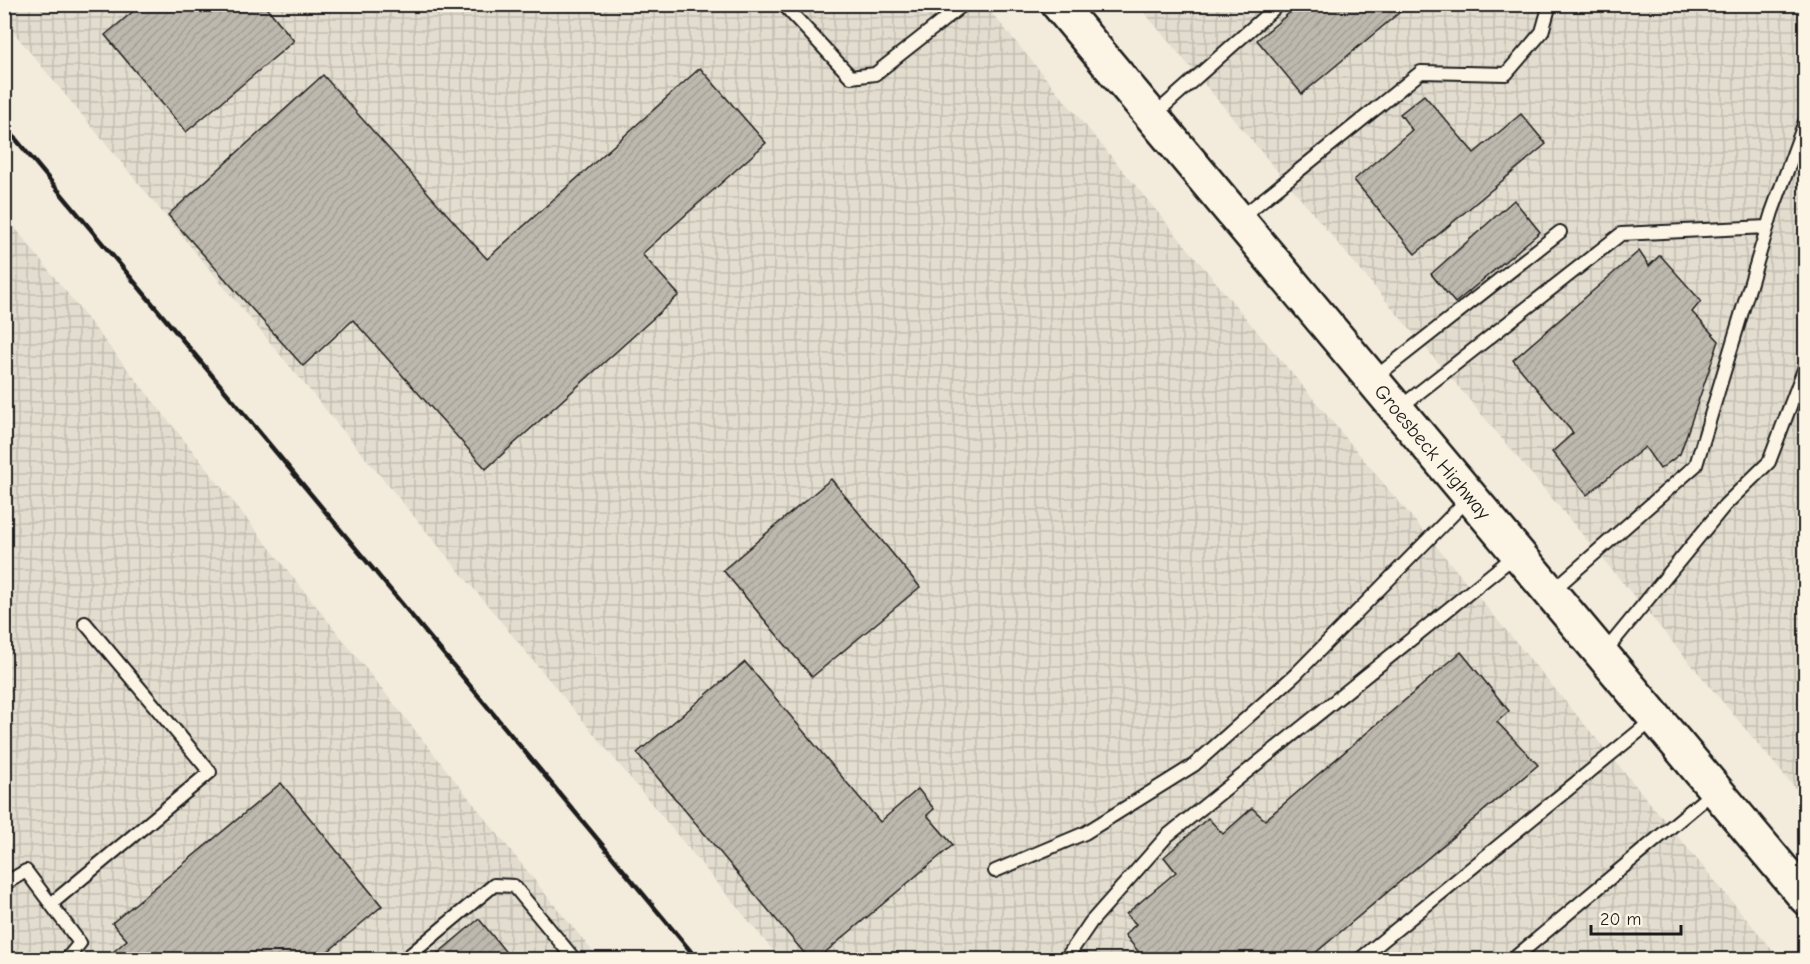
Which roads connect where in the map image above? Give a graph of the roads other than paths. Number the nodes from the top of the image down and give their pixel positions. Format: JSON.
{"nodes":[{"id":1,"x":783,"y":4,"type":"edge"},
{"id":2,"x":964,"y":4,"type":"edge"},
{"id":3,"x":1058,"y":4,"type":"edge"},
{"id":4,"x":1279,"y":4,"type":"edge"},
{"id":5,"x":1550,"y":4,"type":"edge"},
{"id":6,"x":1152,"y":117,"type":"junction"},
{"id":7,"x":1806,"y":119,"type":"edge"},
{"id":8,"x":1238,"y":220,"type":"junction"},
{"id":9,"x":1767,"y":226,"type":"junction"},
{"id":10,"x":1560,"y":232,"type":"dead end"},
{"id":11,"x":1806,"y":364,"type":"edge"},
{"id":12,"x":1372,"y":380,"type":"junction"},
{"id":13,"x":1397,"y":410,"type":"junction"},
{"id":14,"x":1470,"y":497,"type":"junction"},
{"id":15,"x":1517,"y":554,"type":"junction"},
{"id":16,"x":1550,"y":593,"type":"junction"},
{"id":17,"x":85,"y":623,"type":"dead end"},
{"id":18,"x":1602,"y":655,"type":"junction"},
{"id":19,"x":1655,"y":718,"type":"junction"},
{"id":20,"x":1715,"y":790,"type":"junction"},
{"id":21,"x":995,"y":872,"type":"dead end"},
{"id":22,"x":1800,"y":883,"type":"edge"},
{"id":23,"x":4,"y":884,"type":"edge"},
{"id":24,"x":51,"y":904,"type":"junction"},
{"id":25,"x":66,"y":960,"type":"edge"},
{"id":26,"x":404,"y":960,"type":"edge"},
{"id":27,"x":575,"y":960,"type":"edge"},
{"id":28,"x":1065,"y":960,"type":"edge"},
{"id":29,"x":1359,"y":960,"type":"edge"},
{"id":30,"x":1512,"y":960,"type":"edge"}],
"edges":[{"from":1,"to":2,"type":"lane"},
{"from":3,"to":6,"type":"main road","name":"Groesbeck Highway"},
{"from":4,"to":6,"type":"lane"},
{"from":5,"to":8,"type":"lane"},
{"from":6,"to":8,"type":"main road","name":"Groesbeck Highway"},
{"from":7,"to":9,"type":"lane"},
{"from":8,"to":12,"type":"main road","name":"Groesbeck Highway"},
{"from":9,"to":13,"type":"lane"},
{"from":9,"to":16,"type":"lane"},
{"from":10,"to":12,"type":"lane"},
{"from":11,"to":18,"type":"lane"},
{"from":12,"to":13,"type":"main road","name":"Groesbeck Highway"},
{"from":13,"to":14,"type":"main road","name":"Groesbeck Highway"},
{"from":14,"to":15,"type":"main road","name":"Groesbeck Highway"},
{"from":14,"to":21,"type":"lane"},
{"from":15,"to":16,"type":"main road","name":"Groesbeck Highway"},
{"from":15,"to":28,"type":"lane"},
{"from":16,"to":18,"type":"main road","name":"Groesbeck Highway"},
{"from":17,"to":24,"type":"lane"},
{"from":18,"to":19,"type":"main road","name":"Groesbeck Highway"},
{"from":19,"to":20,"type":"main road","name":"Groesbeck Highway"},
{"from":19,"to":29,"type":"lane"},
{"from":20,"to":22,"type":"main road","name":"Groesbeck Highway"},
{"from":20,"to":30,"type":"lane"},
{"from":23,"to":24,"type":"lane"},
{"from":24,"to":25,"type":"lane"},
{"from":26,"to":27,"type":"lane"}]}
